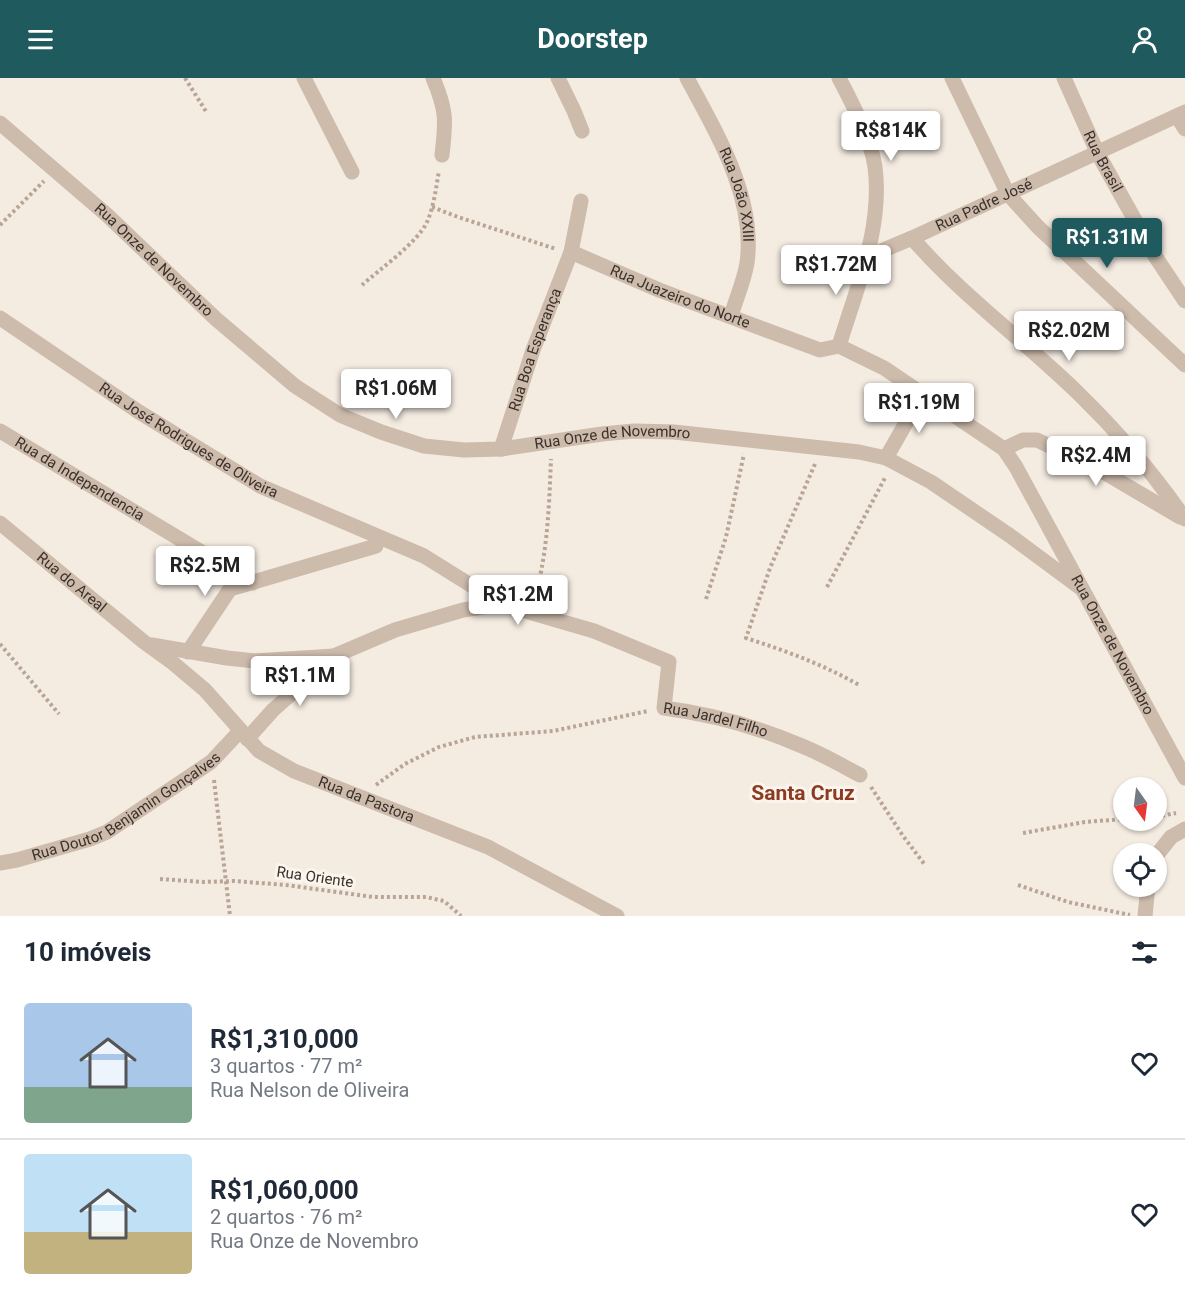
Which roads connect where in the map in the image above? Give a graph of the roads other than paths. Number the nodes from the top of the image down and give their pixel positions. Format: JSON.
{"nodes":[{"id":1,"x":304,"y":78,"type":"edge"},
{"id":2,"x":433,"y":78,"type":"edge"},
{"id":3,"x":558,"y":78,"type":"edge"},
{"id":4,"x":687,"y":78,"type":"edge"},
{"id":5,"x":840,"y":78,"type":"edge"},
{"id":6,"x":952,"y":78,"type":"edge"},
{"id":7,"x":1064,"y":78,"type":"edge"},
{"id":8,"x":1182,"y":119,"type":"edge"},
{"id":9,"x":0,"y":123,"type":"edge"},
{"id":10,"x":582,"y":131,"type":"dead end"},
{"id":11,"x":1098,"y":153,"type":"junction"},
{"id":12,"x":442,"y":156,"type":"road end"},
{"id":13,"x":352,"y":172,"type":"dead end"},
{"id":14,"x":1008,"y":194,"type":"junction"},
{"id":15,"x":581,"y":201,"type":"dead end"},
{"id":16,"x":912,"y":238,"type":"junction"},
{"id":17,"x":571,"y":252,"type":"junction"},
{"id":18,"x":867,"y":257,"type":"junction"},
{"id":19,"x":1185,"y":301,"type":"edge"},
{"id":20,"x":731,"y":316,"type":"junction"},
{"id":21,"x":0,"y":318,"type":"edge"},
{"id":22,"x":839,"y":346,"type":"junction"},
{"id":23,"x":1185,"y":365,"type":"edge"},
{"id":24,"x":923,"y":393,"type":"junction"},
{"id":25,"x":0,"y":431,"type":"edge"},
{"id":26,"x":501,"y":449,"type":"junction"},
{"id":27,"x":1004,"y":449,"type":"junction"},
{"id":28,"x":890,"y":460,"type":"junction"},
{"id":29,"x":1185,"y":520,"type":"edge"},
{"id":30,"x":0,"y":523,"type":"edge"},
{"id":31,"x":383,"y":544,"type":"junction"},
{"id":32,"x":253,"y":583,"type":"junction"},
{"id":33,"x":1082,"y":589,"type":"junction"},
{"id":34,"x":501,"y":604,"type":"junction"},
{"id":35,"x":144,"y":642,"type":"junction"},
{"id":36,"x":188,"y":652,"type":"junction"},
{"id":37,"x":334,"y":656,"type":"junction"},
{"id":38,"x":244,"y":735,"type":"junction"},
{"id":39,"x":860,"y":775,"type":"road end"},
{"id":40,"x":1185,"y":778,"type":"edge"},
{"id":41,"x":1185,"y":829,"type":"edge"},
{"id":42,"x":1166,"y":843,"type":"edge"},
{"id":43,"x":0,"y":863,"type":"edge"},
{"id":44,"x":1147,"y":897,"type":"edge"},
{"id":45,"x":617,"y":916,"type":"edge"},
{"id":46,"x":1145,"y":916,"type":"edge"}],
"edges":[{"from":1,"to":13,"type":"street"},
{"from":2,"to":12,"type":"street"},
{"from":3,"to":10,"type":"street"},
{"from":4,"to":20,"type":"street","name":"Rua João XXIII"},
{"from":5,"to":18,"type":"street"},
{"from":6,"to":14,"type":"street"},
{"from":7,"to":11,"type":"street","name":"Rua Brasil"},
{"from":8,"to":11,"type":"street","name":"Rua Padre José"},
{"from":9,"to":26,"type":"street","name":"Rua Onze de Novembro"},
{"from":11,"to":14,"type":"street","name":"Rua Padre José"},
{"from":11,"to":19,"type":"street","name":"Rua Brasil"},
{"from":14,"to":16,"type":"street","name":"Rua Padre José"},
{"from":14,"to":23,"type":"street"},
{"from":15,"to":17,"type":"street","name":"Rua Boa Esperança"},
{"from":16,"to":18,"type":"street","name":"Rua Padre José"},
{"from":16,"to":29,"type":"street"},
{"from":17,"to":20,"type":"street","name":"Rua Juazeiro do Norte"},
{"from":17,"to":26,"type":"street","name":"Rua Boa Esperança"},
{"from":18,"to":22,"type":"street"},
{"from":20,"to":22,"type":"street","name":"Rua Juazeiro do Norte"},
{"from":21,"to":31,"type":"street","name":"Rua José Rodrigues de Oliveira"},
{"from":22,"to":24,"type":"street","name":"Rua Juazeiro do Norte"},
{"from":24,"to":27,"type":"street","name":"Rua Juazeiro do Norte"},
{"from":24,"to":28,"type":"street"},
{"from":25,"to":32,"type":"street","name":"Rua da Independencia"},
{"from":26,"to":28,"type":"street","name":"Rua Onze de Novembro"},
{"from":27,"to":29,"type":"street"},
{"from":27,"to":33,"type":"street","name":"Rua Juazeiro do Norte"},
{"from":28,"to":33,"type":"street","name":"Rua Onze de Novembro"},
{"from":30,"to":35,"type":"street","name":"Rua do Areal"},
{"from":31,"to":32,"type":"street"},
{"from":31,"to":34,"type":"street","name":"Rua Jardel Filho"},
{"from":32,"to":36,"type":"street"},
{"from":33,"to":40,"type":"street","name":"Rua Onze de Novembro"},
{"from":34,"to":37,"type":"street"},
{"from":34,"to":39,"type":"street","name":"Rua Jardel Filho"},
{"from":35,"to":36,"type":"street"},
{"from":35,"to":38,"type":"street","name":"Rua da Pastora"},
{"from":36,"to":37,"type":"street"},
{"from":37,"to":38,"type":"street"},
{"from":38,"to":43,"type":"street","name":"Rua Doutor Benjamin Gonçalves"},
{"from":38,"to":45,"type":"street","name":"Rua da Pastora"},
{"from":41,"to":42,"type":"street"},
{"from":44,"to":46,"type":"street"}]}
